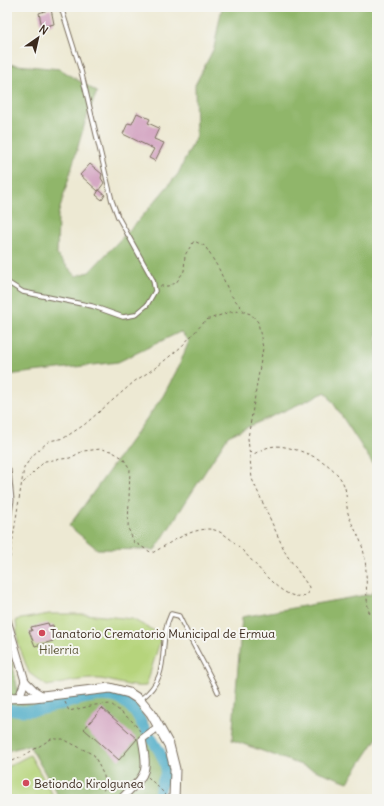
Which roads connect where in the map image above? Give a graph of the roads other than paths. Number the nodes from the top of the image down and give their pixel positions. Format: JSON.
{"nodes":[{"id":1,"x":61,"y":7,"type":"edge"},
{"id":2,"x":7,"y":282,"type":"edge"},
{"id":3,"x":7,"y":470,"type":"edge"},
{"id":4,"x":7,"y":520,"type":"edge"},
{"id":5,"x":7,"y":620,"type":"edge"},
{"id":6,"x":25,"y":681,"type":"junction"},
{"id":7,"x":218,"y":692,"type":"dead end"},
{"id":8,"x":43,"y":696,"type":"junction"},
{"id":9,"x":7,"y":698,"type":"edge"},
{"id":10,"x":19,"y":698,"type":"junction"},
{"id":11,"x":140,"y":700,"type":"junction"},
{"id":12,"x":156,"y":729,"type":"junction"},
{"id":13,"x":121,"y":799,"type":"edge"},
{"id":14,"x":174,"y":799,"type":"edge"}],
"edges":[{"from":1,"to":2,"type":"lane"},
{"from":3,"to":4,"type":"street"},
{"from":5,"to":6,"type":"street"},
{"from":6,"to":8,"type":"street"},
{"from":6,"to":10,"type":"street"},
{"from":7,"to":11,"type":"lane"},
{"from":8,"to":10,"type":"main road"},
{"from":8,"to":11,"type":"main road"},
{"from":9,"to":10,"type":"main road"},
{"from":11,"to":12,"type":"main road"},
{"from":12,"to":13,"type":"street"},
{"from":12,"to":14,"type":"main road"}]}
